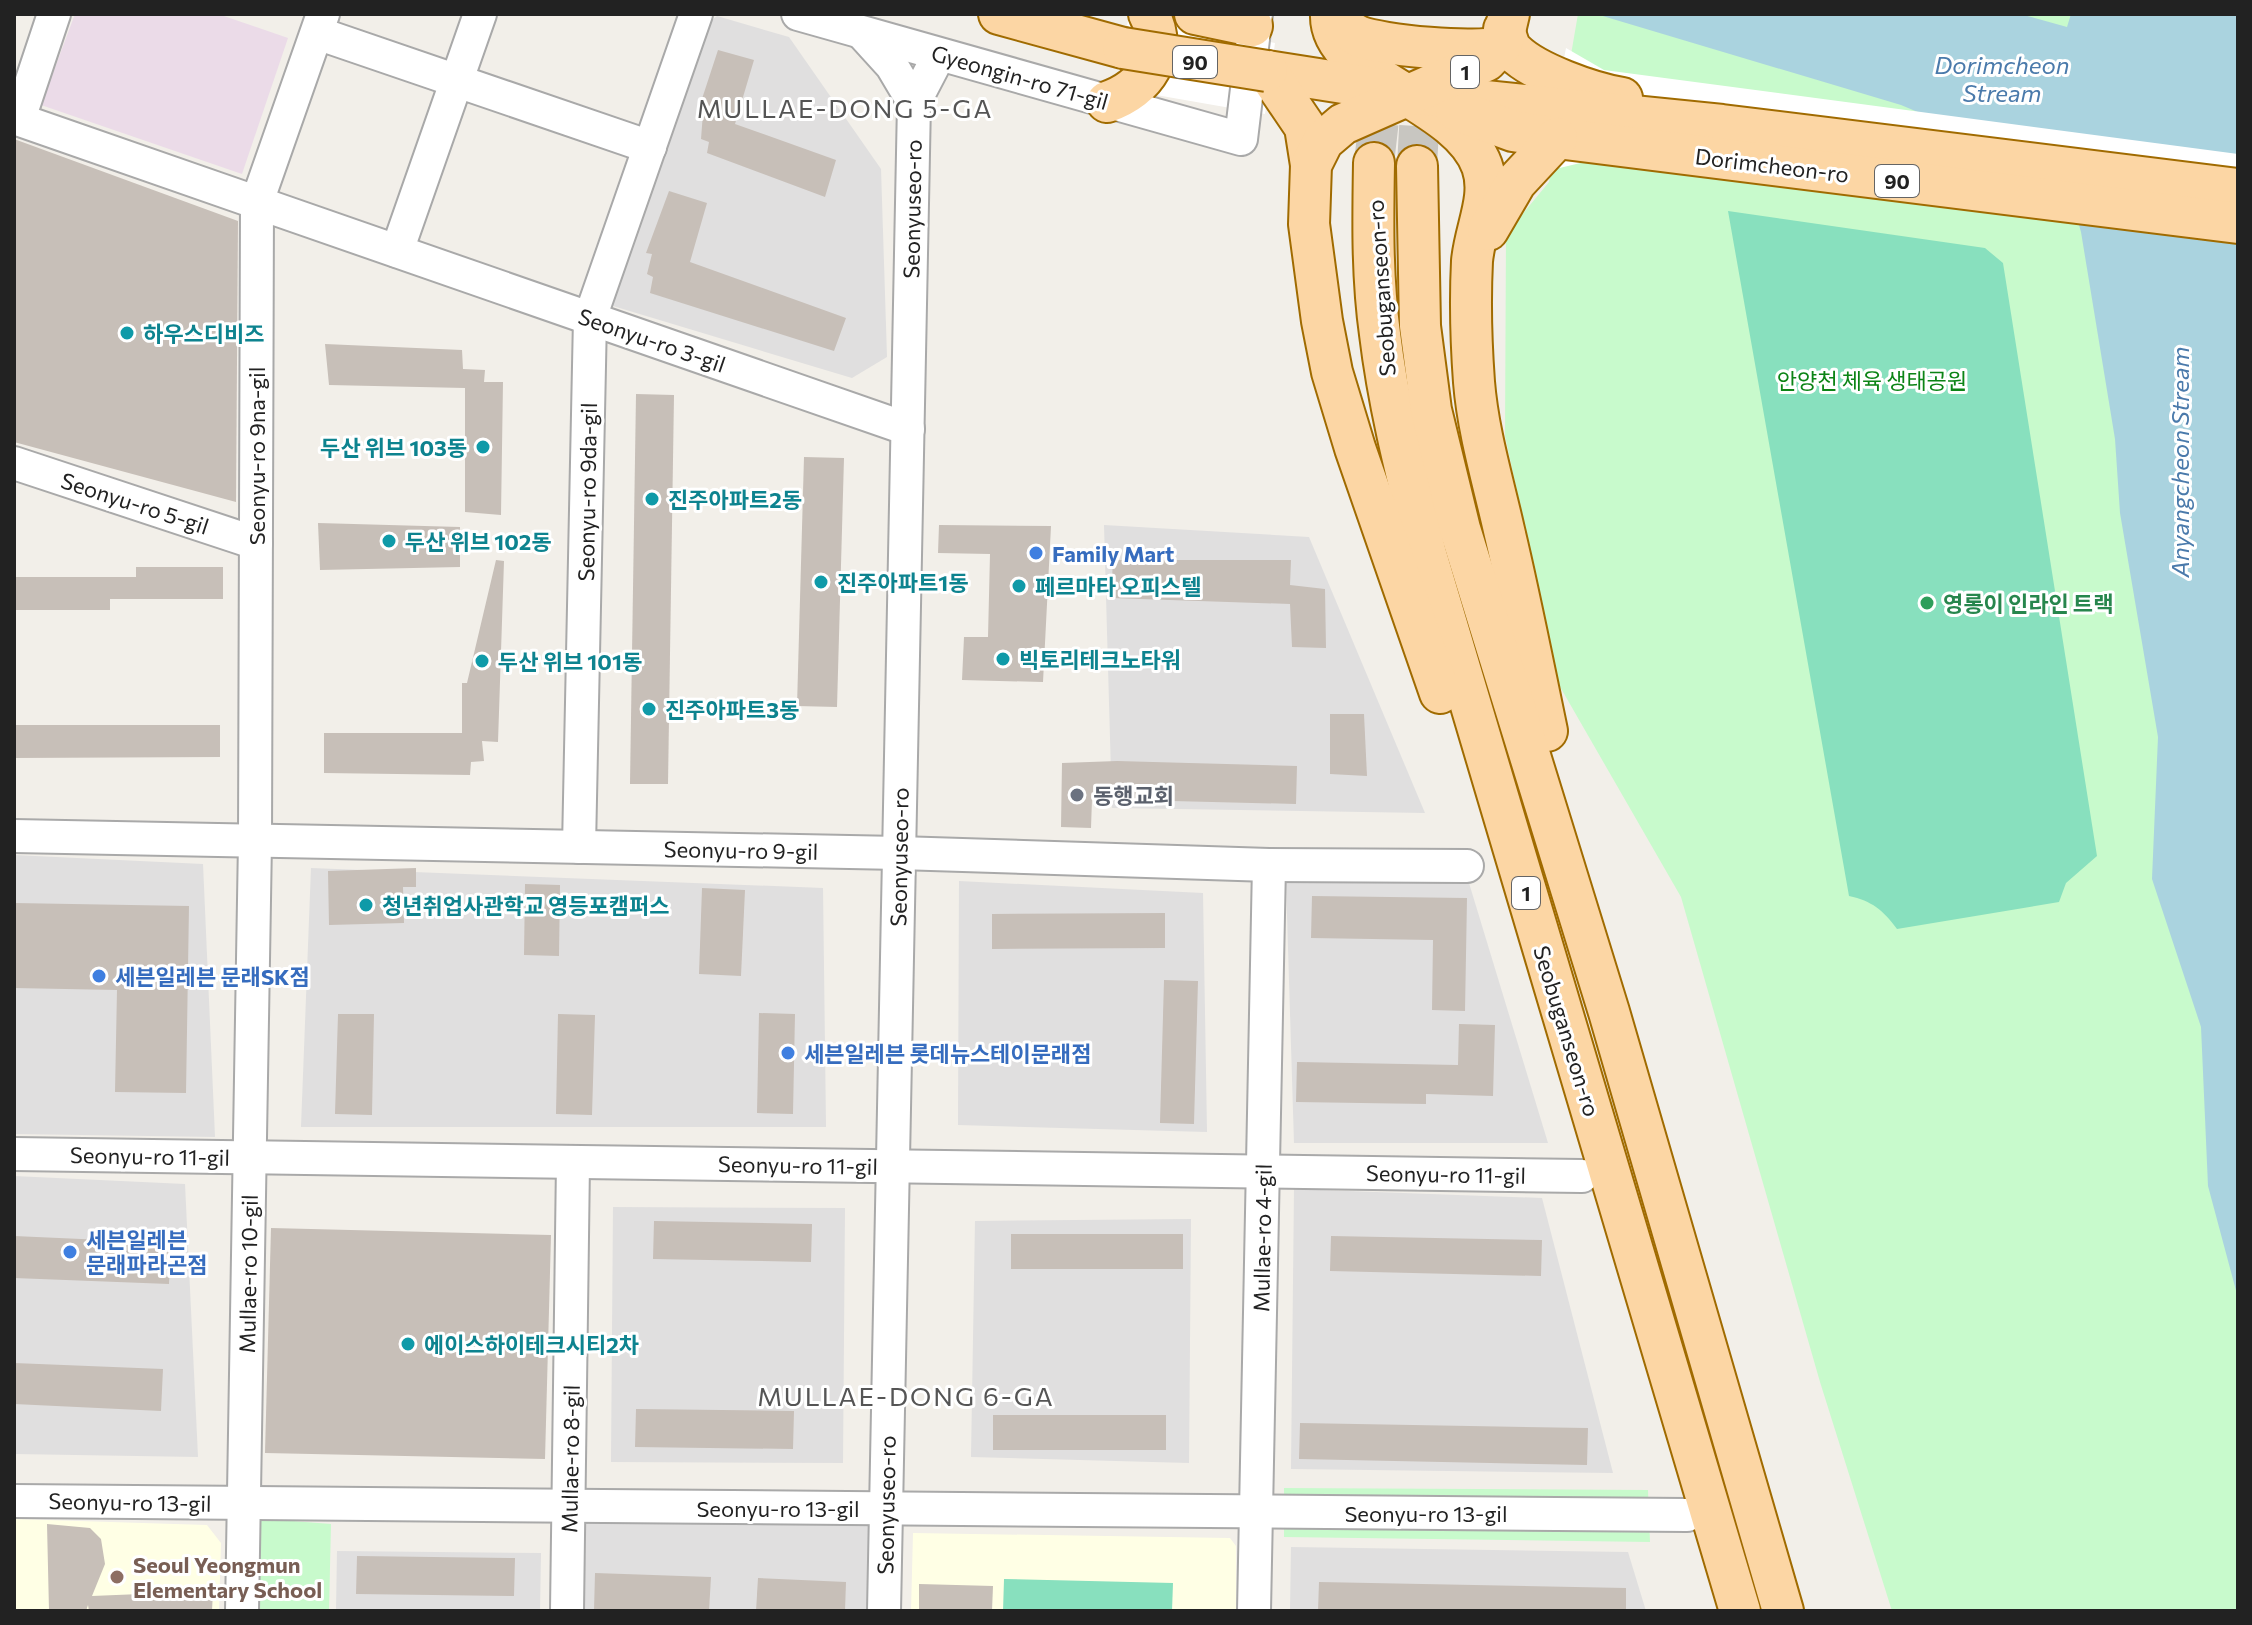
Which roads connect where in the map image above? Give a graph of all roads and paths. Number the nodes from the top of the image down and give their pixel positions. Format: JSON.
{"nodes":[{"id":1,"x":54,"y":14,"type":"edge"},
{"id":2,"x":480,"y":14,"type":"edge"},
{"id":3,"x":696,"y":14,"type":"edge"},
{"id":4,"x":798,"y":14,"type":"edge"},
{"id":5,"x":999,"y":14,"type":"edge"},
{"id":6,"x":1149,"y":14,"type":"edge"},
{"id":7,"x":1195,"y":14,"type":"edge"},
{"id":8,"x":1315,"y":14,"type":"edge"},
{"id":9,"x":1334,"y":14,"type":"edge"},
{"id":10,"x":1254,"y":20,"type":"edge"},
{"id":11,"x":320,"y":23,"type":"edge"},
{"id":12,"x":1505,"y":29,"type":"edge"},
{"id":13,"x":862,"y":33,"type":"junction"},
{"id":14,"x":939,"y":55,"type":"junction"},
{"id":15,"x":1267,"y":71,"type":"junction"},
{"id":16,"x":456,"y":81,"type":"junction"},
{"id":17,"x":1407,"y":93,"type":"junction"},
{"id":18,"x":1107,"y":102,"type":"junction"},
{"id":19,"x":914,"y":103,"type":"junction"},
{"id":20,"x":1562,"y":109,"type":"junction"},
{"id":21,"x":16,"y":119,"type":"edge"},
{"id":22,"x":650,"y":147,"type":"junction"},
{"id":23,"x":1315,"y":156,"type":"junction"},
{"id":24,"x":1374,"y":163,"type":"tunnel mouth"},
{"id":25,"x":1417,"y":166,"type":"tunnel mouth"},
{"id":26,"x":1486,"y":180,"type":"junction"},
{"id":27,"x":2238,"y":189,"type":"edge"},
{"id":28,"x":257,"y":202,"type":"junction"},
{"id":29,"x":2238,"y":223,"type":"edge"},
{"id":30,"x":397,"y":251,"type":"junction"},
{"id":31,"x":1473,"y":258,"type":"junction"},
{"id":32,"x":590,"y":318,"type":"junction"},
{"id":33,"x":908,"y":429,"type":"junction"},
{"id":34,"x":14,"y":463,"type":"edge"},
{"id":35,"x":256,"y":543,"type":"junction"},
{"id":36,"x":14,"y":836,"type":"edge"},
{"id":37,"x":255,"y":841,"type":"junction"},
{"id":38,"x":579,"y":847,"type":"junction"},
{"id":39,"x":899,"y":853,"type":"junction"},
{"id":40,"x":1269,"y":865,"type":"junction"},
{"id":41,"x":1467,"y":866,"type":"dead end"},
{"id":42,"x":1609,"y":1012,"type":"junction"},
{"id":43,"x":1565,"y":1026,"type":"junction"},
{"id":44,"x":14,"y":1154,"type":"edge"},
{"id":45,"x":250,"y":1158,"type":"junction"},
{"id":46,"x":573,"y":1162,"type":"junction"},
{"id":47,"x":892,"y":1166,"type":"junction"},
{"id":48,"x":1263,"y":1171,"type":"junction"},
{"id":49,"x":1582,"y":1176,"type":"dead end"},
{"id":50,"x":14,"y":1501,"type":"edge"},
{"id":51,"x":244,"y":1503,"type":"junction"},
{"id":52,"x":570,"y":1506,"type":"junction"},
{"id":53,"x":885,"y":1509,"type":"junction"},
{"id":54,"x":1256,"y":1512,"type":"junction"},
{"id":55,"x":1687,"y":1515,"type":"dead end"},
{"id":56,"x":242,"y":1611,"type":"edge"},
{"id":57,"x":567,"y":1611,"type":"edge"},
{"id":58,"x":884,"y":1611,"type":"edge"},
{"id":59,"x":1254,"y":1611,"type":"edge"},
{"id":60,"x":1740,"y":1611,"type":"edge"},
{"id":61,"x":1783,"y":1611,"type":"edge"}],
"edges":[{"from":1,"to":21,"type":"street","name":"Seonyu-ro 3-gil"},
{"from":2,"to":16,"type":"street"},
{"from":3,"to":22,"type":"street","name":"Seonyu-ro 9da-gil"},
{"from":4,"to":13,"type":"street","name":"Gyeongin-ro 71-gil"},
{"from":5,"to":15,"type":"main road","name":"Dorimcheon-ro","number":"90","bridge":true},
{"from":6,"to":18,"type":"main road"},
{"from":7,"to":10,"type":"main road"},
{"from":8,"to":15,"type":"main road"},
{"from":9,"to":12,"type":"main road"},
{"from":9,"to":17,"type":"main road","number":"1"},
{"from":10,"to":18,"type":"street","name":"Gyeongin-ro 71-gil"},
{"from":11,"to":16,"type":"street","name":"Seonyu-ro 9na-gil"},
{"from":11,"to":28,"type":"street","name":"Seonyu-ro 9na-gil"},
{"from":12,"to":17,"type":"main road","number":"1"},
{"from":12,"to":20,"type":"main road"},
{"from":13,"to":14,"type":"street","name":"Gyeongin-ro 71-gil"},
{"from":13,"to":19,"type":"street"},
{"from":14,"to":18,"type":"street","name":"Gyeongin-ro 71-gil"},
{"from":14,"to":19,"type":"street","name":"Seonyuseo-ro"},
{"from":15,"to":17,"type":"main road","name":"Dorimcheon-ro","number":"90"},
{"from":15,"to":23,"type":"main road","number":"1"},
{"from":16,"to":22,"type":"street"},
{"from":16,"to":30,"type":"street"},
{"from":17,"to":20,"type":"main road","name":"Dorimcheon-ro","number":"90"},
{"from":17,"to":23,"type":"main road","number":"1"},
{"from":17,"to":26,"type":"main road","number":"1"},
{"from":19,"to":33,"type":"street","name":"Seonyuseo-ro"},
{"from":20,"to":27,"type":"main road","name":"Dorimcheon-ro","number":"90"},
{"from":20,"to":29,"type":"main road","name":"Dorimcheon-ro","number":"90"},
{"from":20,"to":31,"type":"main road"},
{"from":21,"to":28,"type":"street","name":"Seonyu-ro 3-gil"},
{"from":22,"to":32,"type":"street","name":"Seonyu-ro 9da-gil"},
{"from":23,"to":26,"type":"main road"},
{"from":23,"to":43,"type":"main road","number":"1"},
{"from":24,"to":43,"type":"main road","name":"Seobuganseon-ro","number":"1"},
{"from":25,"to":42,"type":"main road","name":"Seobuganseon-ro","number":"1"},
{"from":26,"to":31,"type":"main road","number":"1"},
{"from":28,"to":30,"type":"street","name":"Seonyu-ro 3-gil"},
{"from":28,"to":35,"type":"street","name":"Seonyu-ro 9na-gil"},
{"from":30,"to":32,"type":"street","name":"Seonyu-ro 3-gil"},
{"from":31,"to":42,"type":"main road","number":"1"},
{"from":32,"to":33,"type":"street","name":"Seonyu-ro 3-gil"},
{"from":32,"to":38,"type":"street","name":"Seonyu-ro 9da-gil"},
{"from":33,"to":39,"type":"street","name":"Seonyuseo-ro"},
{"from":34,"to":35,"type":"street","name":"Seonyu-ro 5-gil"},
{"from":35,"to":37,"type":"street","name":"Seonyu-ro 9na-gil"},
{"from":36,"to":37,"type":"street","name":"Seonyu-ro 9-gil"},
{"from":37,"to":38,"type":"street","name":"Seonyu-ro 9-gil"},
{"from":37,"to":45,"type":"street","name":"Mullae-ro 10-gil"},
{"from":38,"to":39,"type":"street","name":"Seonyu-ro 9-gil"},
{"from":39,"to":40,"type":"street","name":"Seonyu-ro 9-gil"},
{"from":39,"to":47,"type":"street","name":"Seonyuseo-ro"},
{"from":40,"to":41,"type":"street","name":"Seonyu-ro 9-gil"},
{"from":40,"to":48,"type":"street","name":"Mullae-ro 4-gil"},
{"from":42,"to":61,"type":"main road","name":"Seobuganseon-ro","number":"1"},
{"from":43,"to":60,"type":"main road","name":"Seobuganseon-ro","number":"1"},
{"from":44,"to":45,"type":"street","name":"Seonyu-ro 11-gil"},
{"from":45,"to":46,"type":"street","name":"Seonyu-ro 11-gil"},
{"from":45,"to":51,"type":"street","name":"Mullae-ro 10-gil"},
{"from":46,"to":47,"type":"street","name":"Seonyu-ro 11-gil"},
{"from":46,"to":52,"type":"street","name":"Mullae-ro 8-gil"},
{"from":47,"to":48,"type":"street","name":"Seonyu-ro 11-gil"},
{"from":47,"to":53,"type":"street","name":"Seonyuseo-ro"},
{"from":48,"to":49,"type":"street","name":"Seonyu-ro 11-gil"},
{"from":48,"to":54,"type":"street","name":"Mullae-ro 4-gil"},
{"from":50,"to":51,"type":"street","name":"Seonyu-ro 13-gil"},
{"from":51,"to":52,"type":"street","name":"Seonyu-ro 13-gil"},
{"from":51,"to":56,"type":"street","name":"Mullae-ro 10-gil"},
{"from":52,"to":53,"type":"street","name":"Seonyu-ro 13-gil"},
{"from":52,"to":57,"type":"street","name":"Mullae-ro 8-gil"},
{"from":53,"to":54,"type":"street","name":"Seonyu-ro 13-gil"},
{"from":53,"to":58,"type":"street","name":"Seonyuseo-ro"},
{"from":54,"to":55,"type":"street","name":"Seonyu-ro 13-gil"},
{"from":54,"to":59,"type":"street","name":"Mullae-ro 4-gil"}]}
